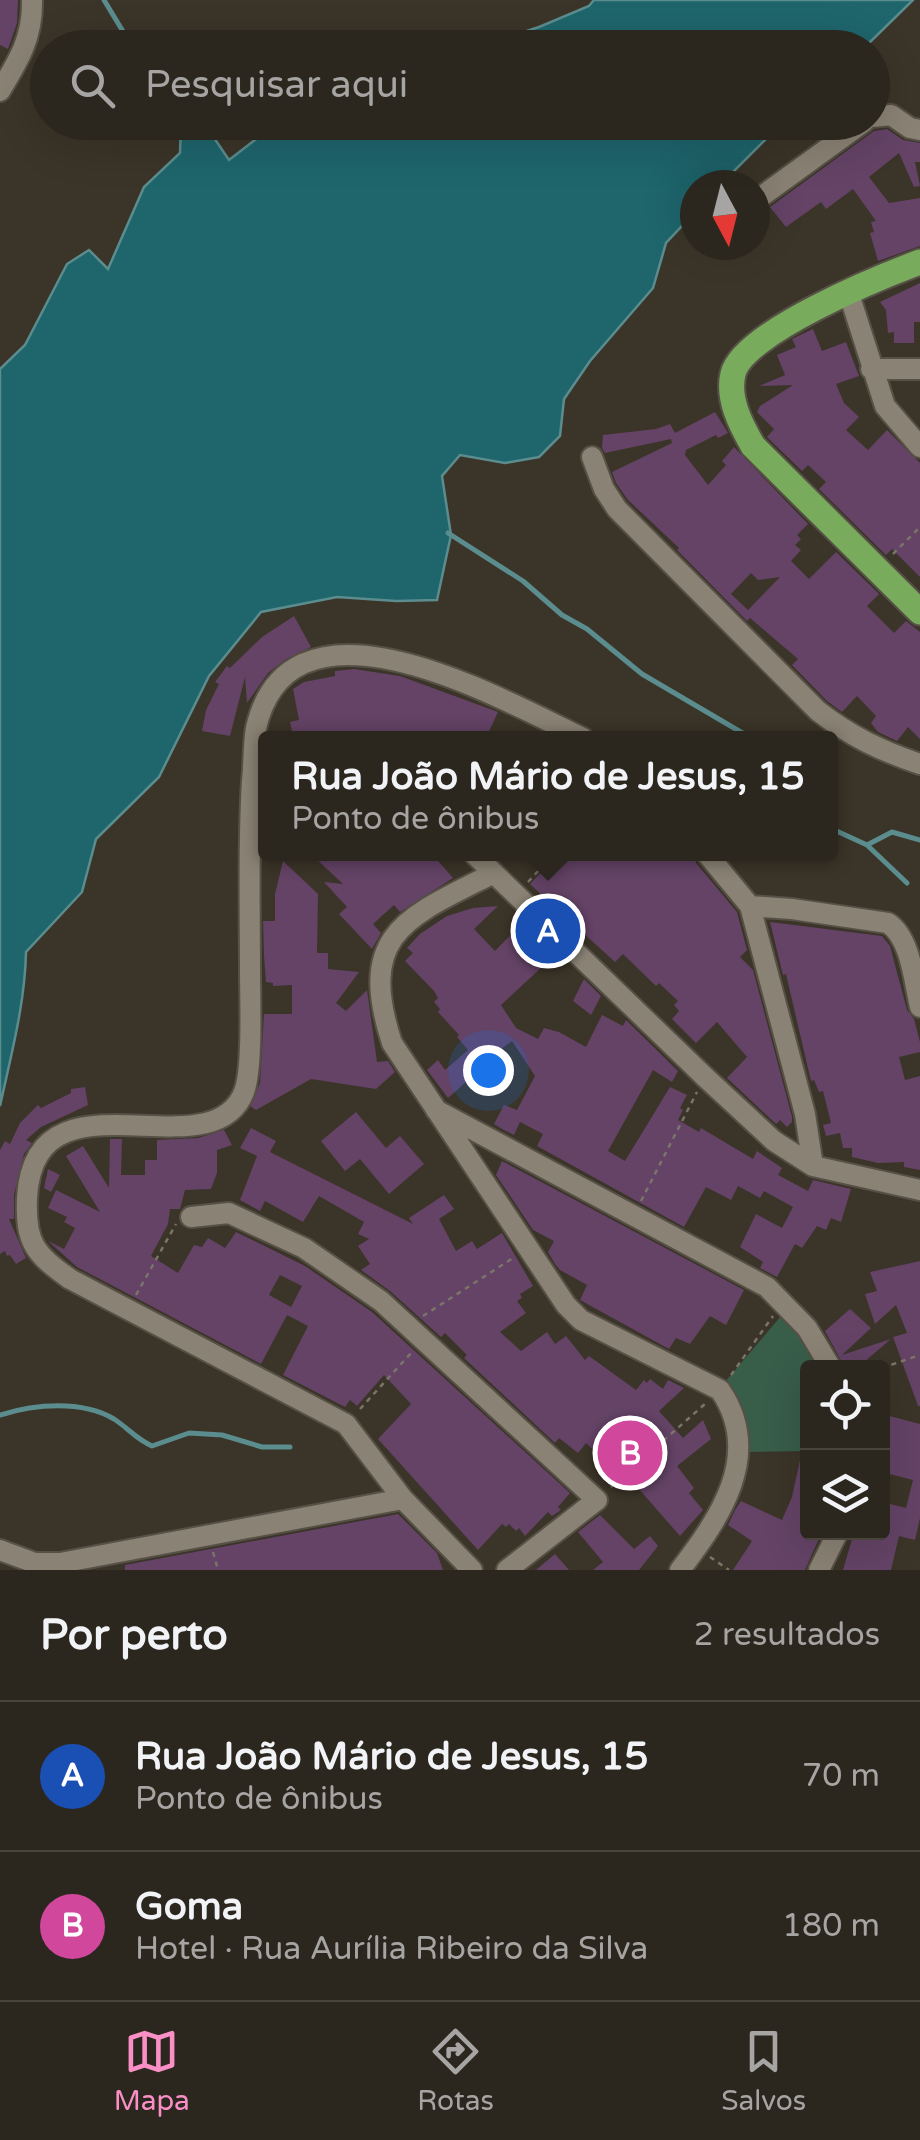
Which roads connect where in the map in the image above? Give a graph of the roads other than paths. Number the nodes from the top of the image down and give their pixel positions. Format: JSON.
{"nodes":[{"id":1,"x":32,"y":0,"type":"edge"},
{"id":2,"x":0,"y":89,"type":"edge"},
{"id":3,"x":890,"y":115,"type":"edge"},
{"id":4,"x":920,"y":130,"type":"edge"},
{"id":5,"x":839,"y":140,"type":"edge"},
{"id":6,"x":770,"y":191,"type":"edge"},
{"id":7,"x":920,"y":262,"type":"edge"},
{"id":8,"x":849,"y":294,"type":"junction"},
{"id":9,"x":871,"y":369,"type":"junction"},
{"id":10,"x":920,"y":369,"type":"edge"},
{"id":11,"x":920,"y":447,"type":"edge"},
{"id":12,"x":592,"y":456,"type":"dead end"},
{"id":13,"x":920,"y":612,"type":"edge"},
{"id":14,"x":568,"y":731,"type":"edge"},
{"id":15,"x":920,"y":764,"type":"edge"},
{"id":16,"x":258,"y":804,"type":"edge"},
{"id":17,"x":481,"y":861,"type":"edge"},
{"id":18,"x":712,"y":861,"type":"edge"},
{"id":19,"x":494,"y":873,"type":"junction"},
{"id":20,"x":750,"y":906,"type":"junction"},
{"id":21,"x":920,"y":1007,"type":"edge"},
{"id":22,"x":434,"y":1109,"type":"junction"},
{"id":23,"x":813,"y":1166,"type":"junction"},
{"id":24,"x":920,"y":1190,"type":"edge"},
{"id":25,"x":191,"y":1217,"type":"road end"},
{"id":26,"x":826,"y":1360,"type":"edge"},
{"id":27,"x":403,"y":1499,"type":"junction"},
{"id":28,"x":834,"y":1540,"type":"edge"},
{"id":29,"x":0,"y":1550,"type":"edge"},
{"id":30,"x":472,"y":1570,"type":"edge"},
{"id":31,"x":507,"y":1570,"type":"edge"},
{"id":32,"x":680,"y":1570,"type":"edge"},
{"id":33,"x":820,"y":1570,"type":"edge"}],
"edges":[{"from":1,"to":2,"type":"street"},
{"from":3,"to":4,"type":"street"},
{"from":5,"to":6,"type":"street"},
{"from":7,"to":8,"type":"main road"},
{"from":8,"to":9,"type":"street"},
{"from":8,"to":13,"type":"main road"},
{"from":9,"to":10,"type":"street"},
{"from":9,"to":11,"type":"street"},
{"from":12,"to":15,"type":"street"},
{"from":14,"to":16,"type":"street"},
{"from":16,"to":27,"type":"street"},
{"from":17,"to":19,"type":"street"},
{"from":18,"to":20,"type":"street"},
{"from":19,"to":22,"type":"street"},
{"from":19,"to":23,"type":"street"},
{"from":20,"to":21,"type":"street"},
{"from":20,"to":23,"type":"street"},
{"from":22,"to":26,"type":"street"},
{"from":22,"to":32,"type":"street"},
{"from":23,"to":24,"type":"street"},
{"from":25,"to":31,"type":"street"},
{"from":27,"to":29,"type":"street"},
{"from":27,"to":30,"type":"street"},
{"from":28,"to":33,"type":"street"}]}
